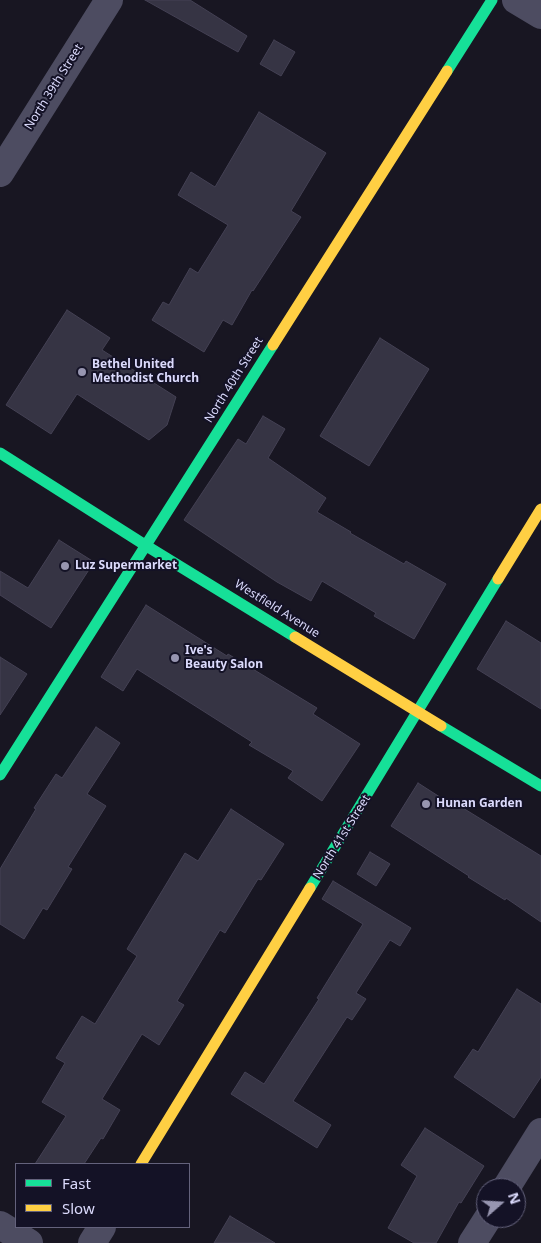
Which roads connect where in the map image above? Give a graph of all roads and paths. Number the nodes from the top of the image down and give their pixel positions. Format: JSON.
{"nodes":[{"id":1,"x":109,"y":0,"type":"edge"},
{"id":2,"x":492,"y":0,"type":"edge"},
{"id":3,"x":516,"y":0,"type":"edge"},
{"id":4,"x":541,"y":15,"type":"edge"},
{"id":5,"x":0,"y":173,"type":"edge"},
{"id":6,"x":0,"y":453,"type":"edge"},
{"id":7,"x":541,"y":509,"type":"edge"},
{"id":8,"x":145,"y":545,"type":"junction"},
{"id":9,"x":418,"y":712,"type":"junction"},
{"id":10,"x":0,"y":775,"type":"edge"},
{"id":11,"x":541,"y":786,"type":"edge"},
{"id":12,"x":541,"y":1132,"type":"edge"},
{"id":13,"x":142,"y":1163,"type":"edge"},
{"id":14,"x":512,"y":1178,"type":"edge"},
{"id":15,"x":0,"y":1225,"type":"edge"},
{"id":16,"x":101,"y":1228,"type":"edge"},
{"id":17,"x":482,"y":1228,"type":"edge"},
{"id":18,"x":29,"y":1243,"type":"edge"},
{"id":19,"x":92,"y":1243,"type":"edge"},
{"id":20,"x":472,"y":1243,"type":"edge"}],
"edges":[{"from":1,"to":5,"type":"street","name":"North 39th Street"},
{"from":2,"to":8,"type":"street","name":"North 40th Street"},
{"from":3,"to":4,"type":"street"},
{"from":6,"to":8,"type":"street","name":"Westfield Avenue"},
{"from":7,"to":9,"type":"street","name":"North 41st Street"},
{"from":8,"to":9,"type":"street","name":"Westfield Avenue"},
{"from":8,"to":10,"type":"street","name":"North 40th Street"},
{"from":9,"to":11,"type":"street","name":"Westfield Avenue"},
{"from":9,"to":13,"type":"street","name":"North 41st Street"},
{"from":12,"to":14,"type":"street"},
{"from":15,"to":18,"type":"street"},
{"from":16,"to":19,"type":"street"},
{"from":17,"to":20,"type":"street"}]}
